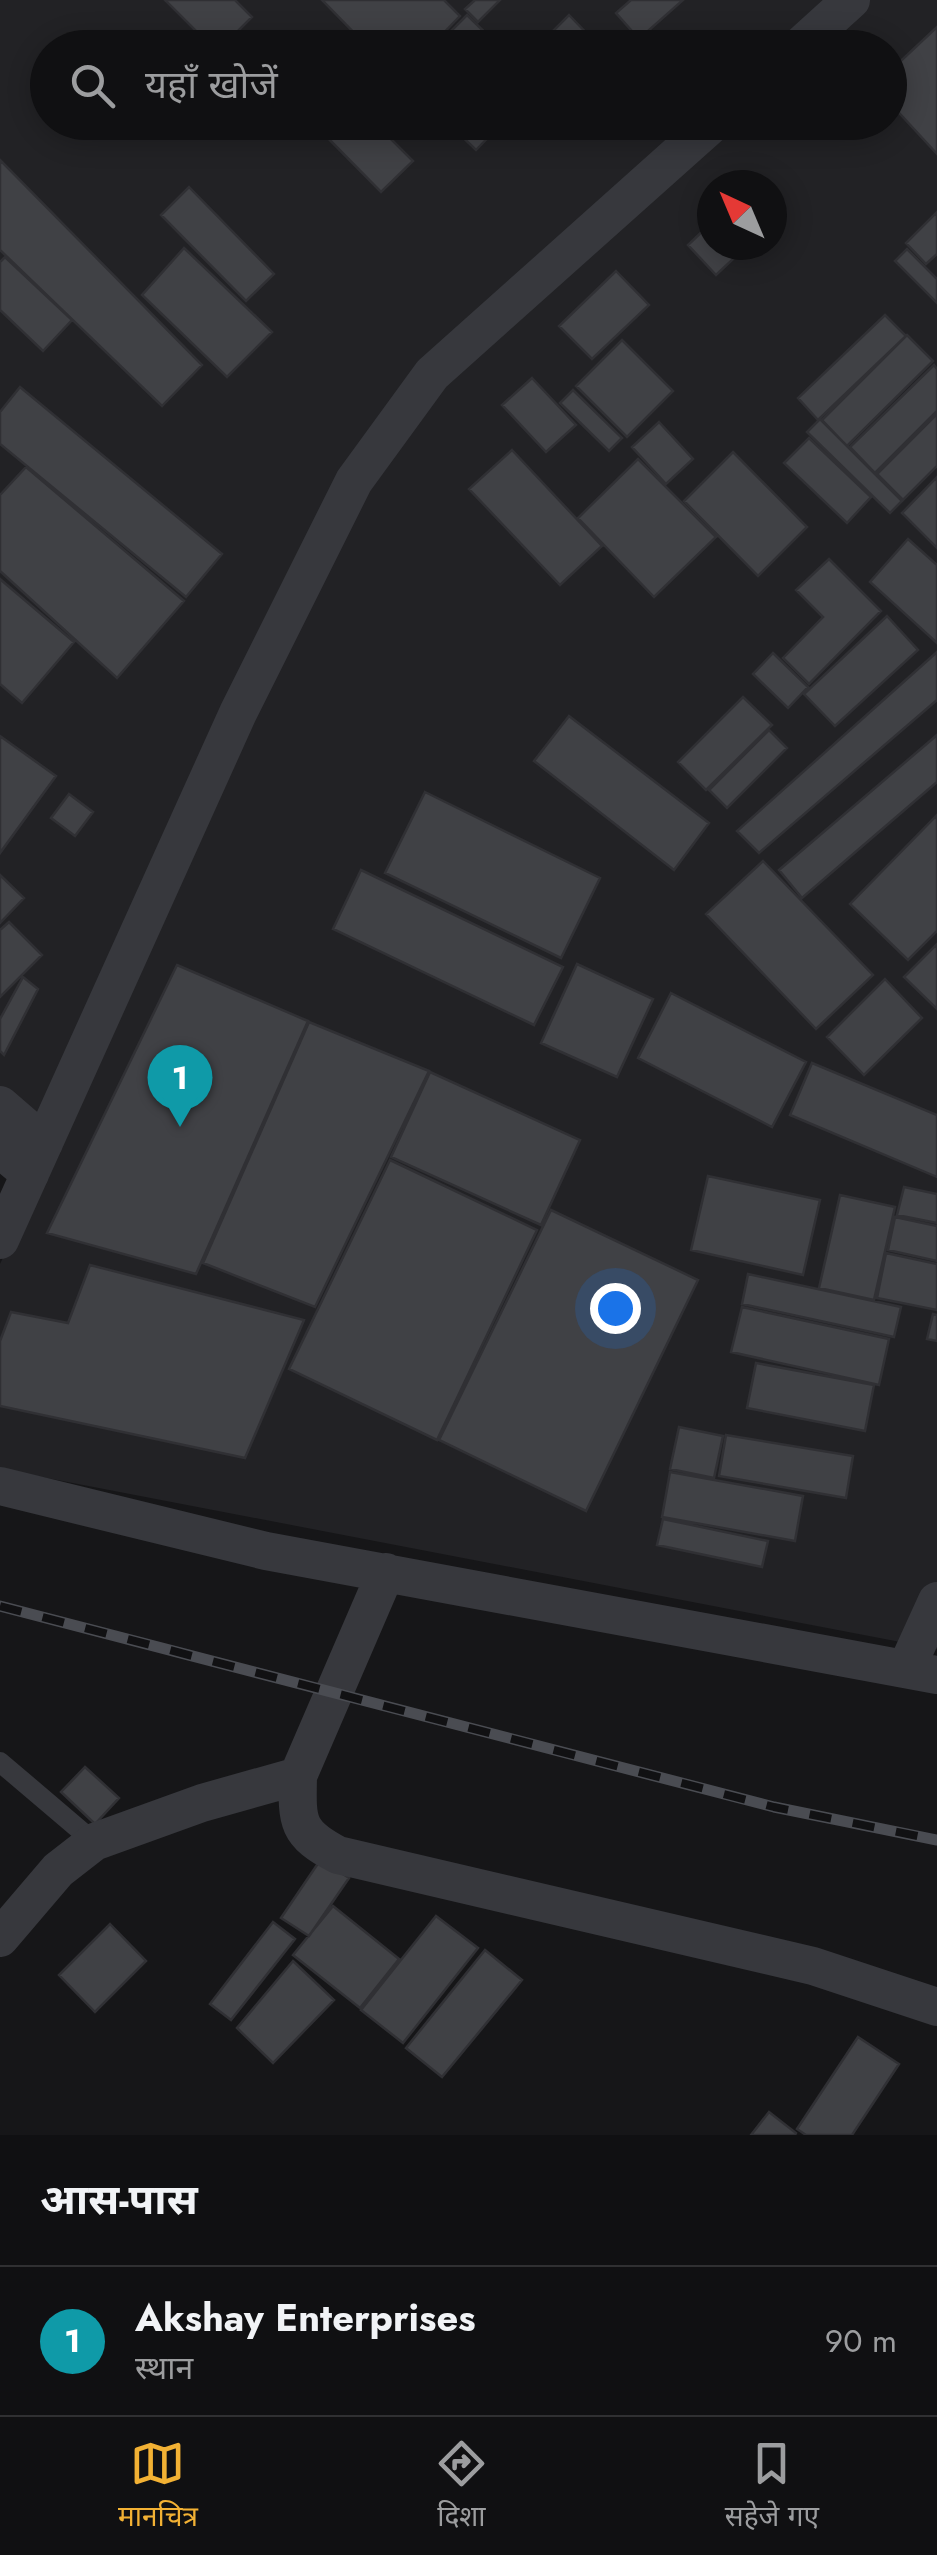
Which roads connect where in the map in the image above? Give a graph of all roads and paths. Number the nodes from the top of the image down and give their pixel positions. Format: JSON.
{"nodes":[{"id":1,"x":852,"y":0,"type":"edge"},
{"id":2,"x":818,"y":30,"type":"edge"},
{"id":3,"x":694,"y":140,"type":"edge"},
{"id":4,"x":0,"y":1105,"type":"edge"},
{"id":5,"x":0,"y":1150,"type":"edge"},
{"id":6,"x":37,"y":1159,"type":"junction"},
{"id":7,"x":0,"y":1240,"type":"edge"},
{"id":8,"x":0,"y":1486,"type":"edge"},
{"id":9,"x":386,"y":1572,"type":"junction"},
{"id":10,"x":937,"y":1601,"type":"edge"},
{"id":11,"x":921,"y":1672,"type":"edge"},
{"id":12,"x":0,"y":1762,"type":"edge"},
{"id":13,"x":298,"y":1776,"type":"junction"},
{"id":14,"x":94,"y":1842,"type":"junction"},
{"id":15,"x":0,"y":1938,"type":"edge"},
{"id":16,"x":937,"y":2007,"type":"edge"}],
"edges":[{"from":1,"to":2,"type":"street"},
{"from":3,"to":6,"type":"street"},
{"from":4,"to":6,"type":"street"},
{"from":5,"to":6,"type":"street"},
{"from":6,"to":7,"type":"street"},
{"from":8,"to":9,"type":"street"},
{"from":9,"to":11,"type":"street"},
{"from":9,"to":13,"type":"street"},
{"from":10,"to":11,"type":"street"},
{"from":12,"to":14,"type":"lane"},
{"from":13,"to":14,"type":"street"},
{"from":13,"to":16,"type":"street"},
{"from":14,"to":15,"type":"street"}]}
